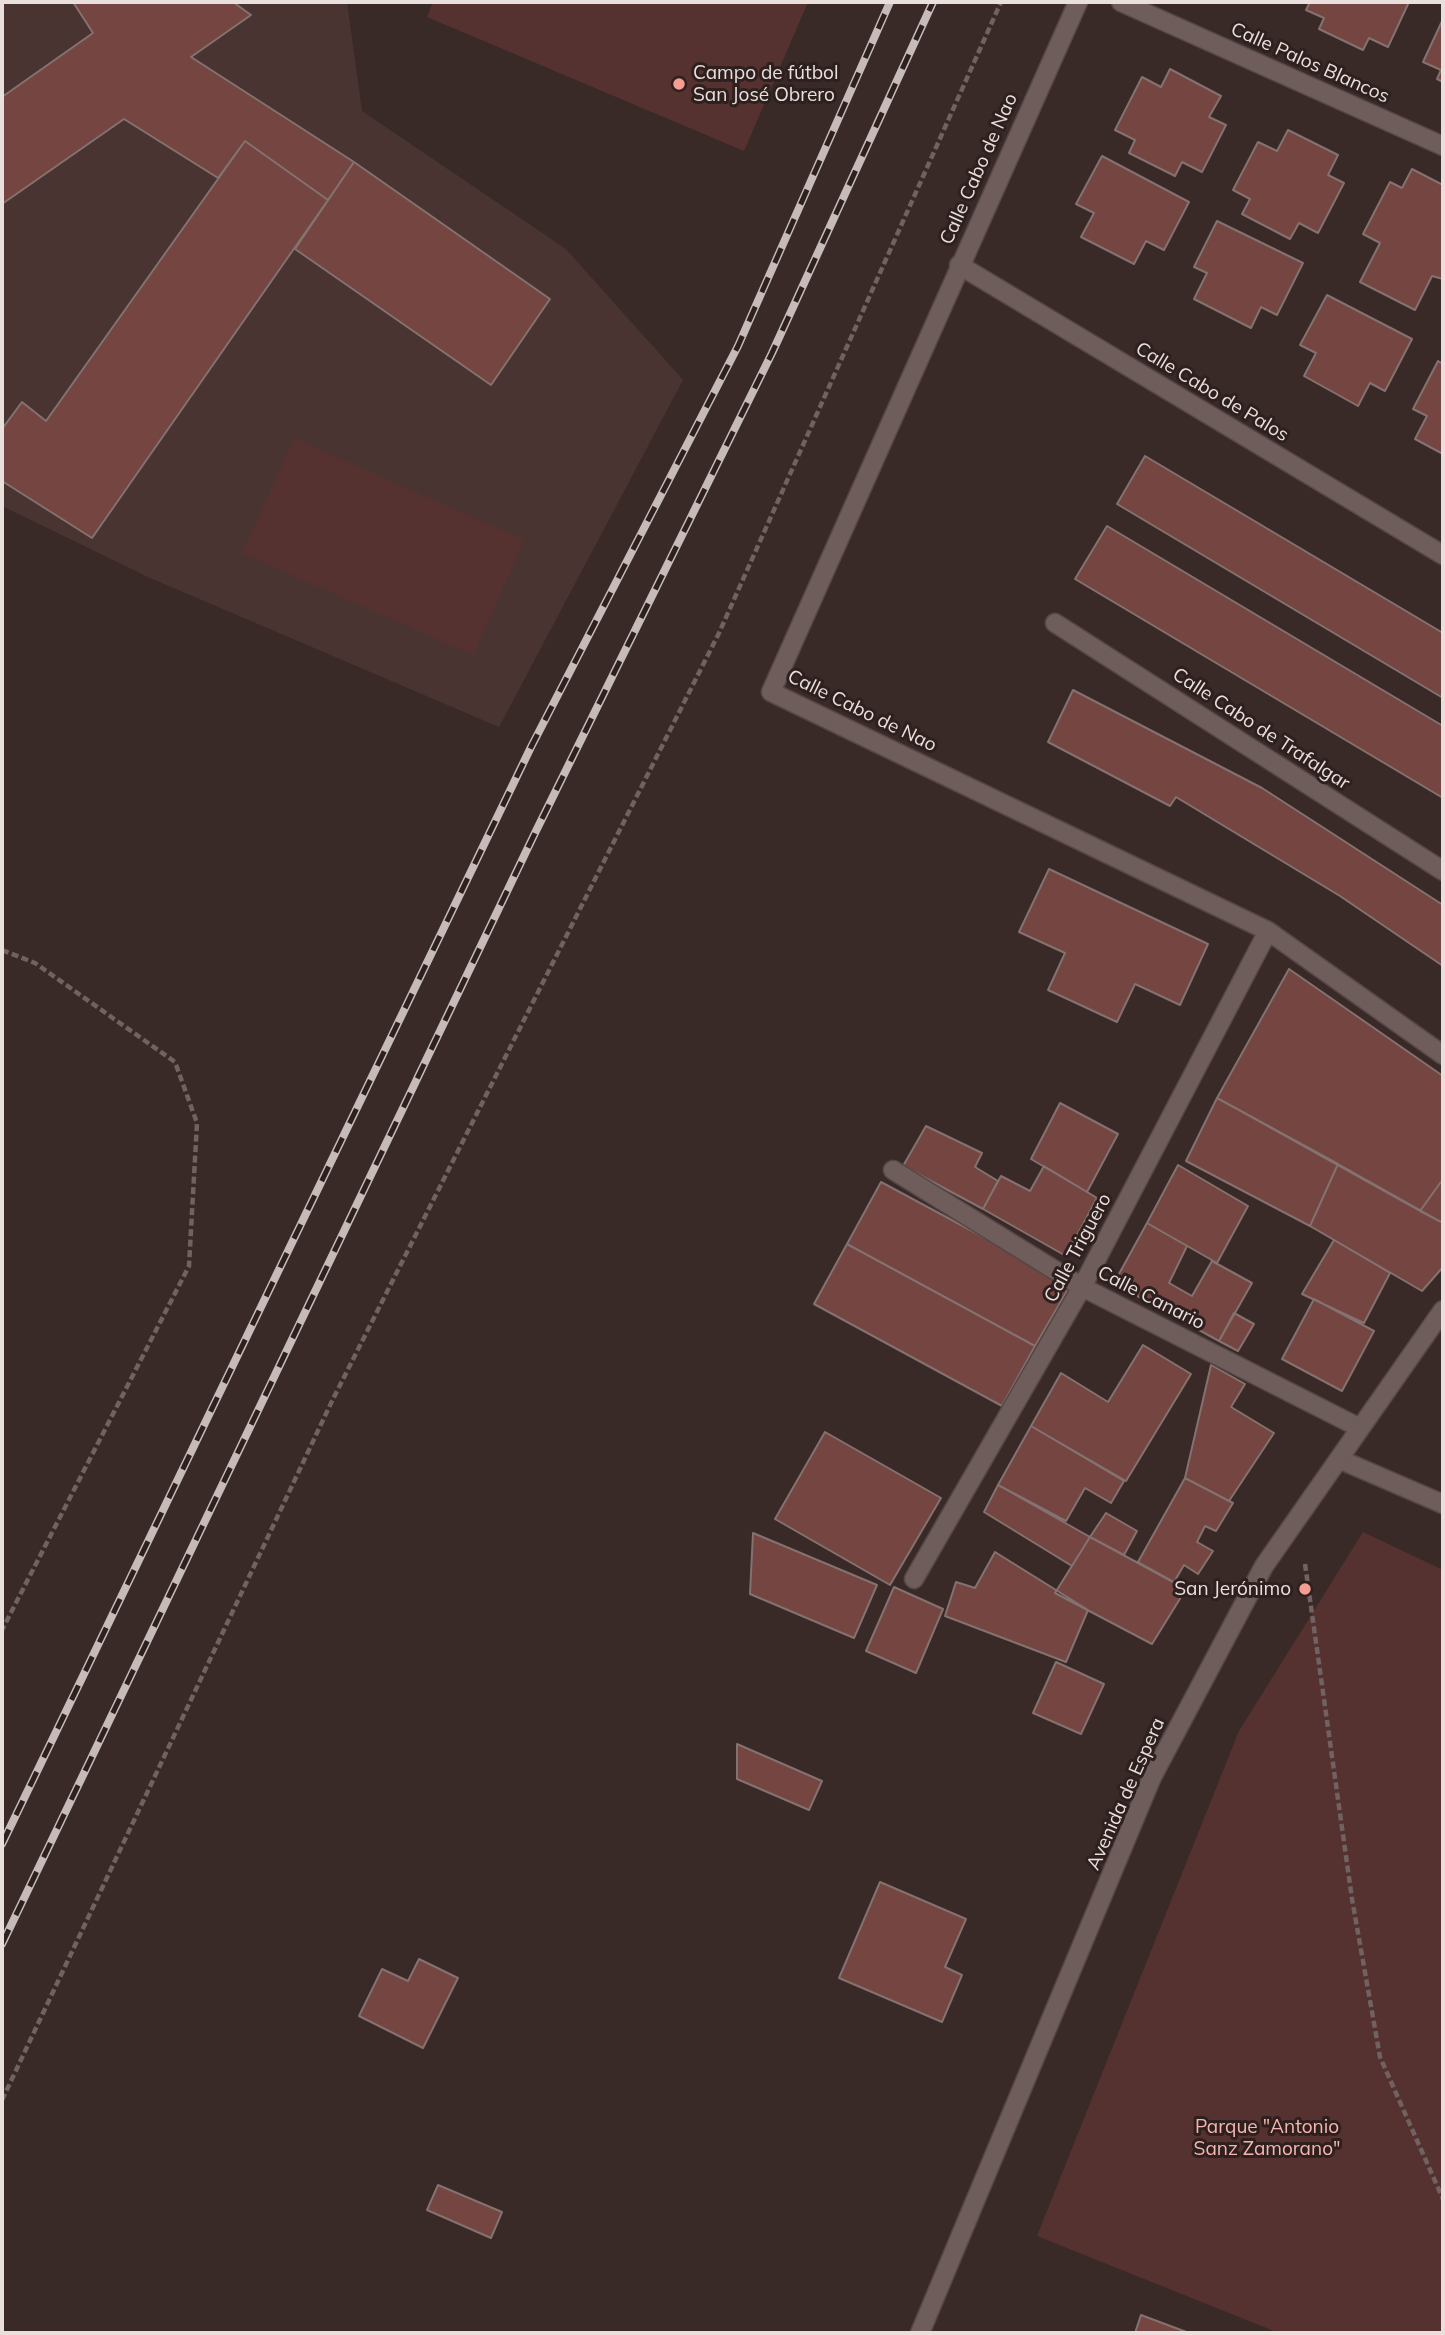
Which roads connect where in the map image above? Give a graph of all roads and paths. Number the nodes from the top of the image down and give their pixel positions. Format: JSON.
{"nodes":[{"id":1,"x":1001,"y":2,"type":"edge"},
{"id":2,"x":1078,"y":2,"type":"edge"},
{"id":3,"x":1121,"y":2,"type":"edge"},
{"id":4,"x":1443,"y":146,"type":"edge"},
{"id":5,"x":959,"y":265,"type":"junction"},
{"id":6,"x":1443,"y":555,"type":"edge"},
{"id":7,"x":1055,"y":623,"type":"dead end"},
{"id":8,"x":1443,"y":871,"type":"edge"},
{"id":9,"x":1268,"y":930,"type":"junction"},
{"id":10,"x":2,"y":950,"type":"edge"},
{"id":11,"x":1443,"y":1055,"type":"edge"},
{"id":12,"x":893,"y":1170,"type":"dead end"},
{"id":13,"x":1082,"y":1287,"type":"junction"},
{"id":14,"x":1443,"y":1310,"type":"edge"},
{"id":15,"x":1360,"y":1428,"type":"junction"},
{"id":16,"x":1341,"y":1460,"type":"junction"},
{"id":17,"x":1443,"y":1504,"type":"edge"},
{"id":18,"x":1299,"y":1517,"type":"junction"},
{"id":19,"x":914,"y":1579,"type":"dead end"},
{"id":20,"x":2,"y":1630,"type":"edge"},
{"id":21,"x":2,"y":2100,"type":"edge"},
{"id":22,"x":1443,"y":2199,"type":"edge"},
{"id":23,"x":920,"y":2333,"type":"edge"}],
"edges":[{"from":1,"to":21,"type":"path"},
{"from":2,"to":5,"type":"street","name":"Calle Cabo de Nao"},
{"from":3,"to":4,"type":"street","name":"Calle Palos Blancos"},
{"from":5,"to":6,"type":"street","name":"Calle Cabo de Palos"},
{"from":5,"to":9,"type":"street","name":"Calle Cabo de Nao"},
{"from":7,"to":8,"type":"street","name":"Calle Cabo de Trafalgar"},
{"from":9,"to":11,"type":"street","name":"Calle Cabo de Nao"},
{"from":9,"to":13,"type":"street","name":"Calle Triguero"},
{"from":10,"to":20,"type":"path"},
{"from":12,"to":13,"type":"street","name":"Calle Canario"},
{"from":13,"to":15,"type":"street","name":"Calle Canario"},
{"from":13,"to":19,"type":"street","name":"Calle Triguero"},
{"from":14,"to":15,"type":"street","name":"Avenida de Espera"},
{"from":15,"to":16,"type":"street","name":"Avenida de Espera"},
{"from":16,"to":17,"type":"street"},
{"from":16,"to":18,"type":"street","name":"Avenida de Espera"},
{"from":18,"to":22,"type":"path"},
{"from":18,"to":23,"type":"street","name":"Avenida de Espera"}]}
